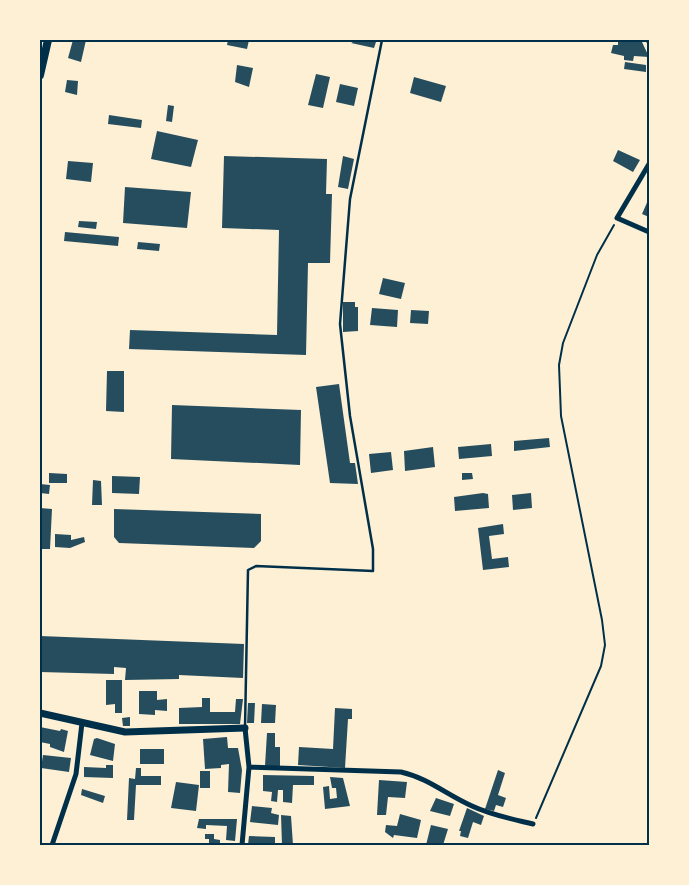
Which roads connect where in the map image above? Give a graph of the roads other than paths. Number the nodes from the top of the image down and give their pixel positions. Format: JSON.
{"nodes":[{"id":1,"x":48,"y":40,"type":"edge"},
{"id":2,"x":382,"y":40,"type":"edge"},
{"id":3,"x":42,"y":58,"type":"edge"},
{"id":4,"x":40,"y":74,"type":"edge"},
{"id":5,"x":649,"y":164,"type":"edge"},
{"id":6,"x":649,"y":232,"type":"edge"},
{"id":7,"x":40,"y":713,"type":"edge"},
{"id":8,"x":82,"y":723,"type":"junction"},
{"id":9,"x":245,"y":728,"type":"junction"},
{"id":10,"x":249,"y":767,"type":"junction"},
{"id":11,"x":532,"y":824,"type":"road end"},
{"id":12,"x":52,"y":845,"type":"edge"},
{"id":13,"x":242,"y":845,"type":"edge"}],
"edges":[{"from":1,"to":3,"type":"main road"},
{"from":2,"to":9,"type":"lane"},
{"from":3,"to":4,"type":"main road"},
{"from":5,"to":6,"type":"street"},
{"from":7,"to":8,"type":"street"},
{"from":8,"to":9,"type":"street"},
{"from":8,"to":12,"type":"street"},
{"from":9,"to":10,"type":"street"},
{"from":10,"to":11,"type":"street"},
{"from":10,"to":13,"type":"street"}]}
